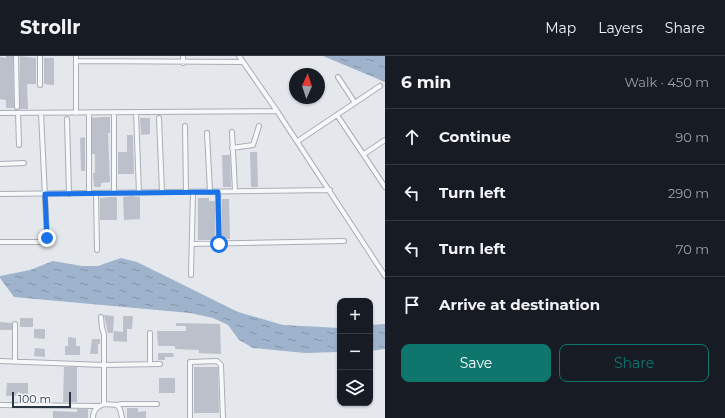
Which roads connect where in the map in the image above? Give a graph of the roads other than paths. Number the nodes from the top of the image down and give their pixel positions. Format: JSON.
{"nodes":[{"id":1,"x":16,"y":56,"type":"edge"},
{"id":2,"x":40,"y":56,"type":"edge"},
{"id":3,"x":76,"y":56,"type":"edge"},
{"id":4,"x":183,"y":56,"type":"edge"},
{"id":5,"x":239,"y":56,"type":"edge"},
{"id":6,"x":76,"y":61,"type":"junction"},
{"id":7,"x":243,"y":62,"type":"junction"},
{"id":8,"x":183,"y":63,"type":"junction"},
{"id":9,"x":338,"y":77,"type":"dead end"},
{"id":10,"x":40,"y":85,"type":"dead end"},
{"id":11,"x":380,"y":86,"type":"dead end"},
{"id":12,"x":355,"y":103,"type":"junction"},
{"id":13,"x":17,"y":107,"type":"dead end"},
{"id":14,"x":277,"y":111,"type":"junction"},
{"id":15,"x":114,"y":112,"type":"junction"},
{"id":16,"x":136,"y":112,"type":"junction"},
{"id":17,"x":0,"y":113,"type":"edge"},
{"id":18,"x":18,"y":113,"type":"junction"},
{"id":19,"x":41,"y":113,"type":"junction"},
{"id":20,"x":76,"y":113,"type":"junction"},
{"id":21,"x":89,"y":113,"type":"junction"},
{"id":22,"x":337,"y":115,"type":"junction"},
{"id":23,"x":159,"y":118,"type":"dead end"},
{"id":24,"x":68,"y":119,"type":"dead end"},
{"id":25,"x":185,"y":126,"type":"dead end"},
{"id":26,"x":260,"y":126,"type":"dead end"},
{"id":27,"x":232,"y":132,"type":"dead end"},
{"id":28,"x":207,"y":133,"type":"dead end"},
{"id":29,"x":385,"y":140,"type":"edge"},
{"id":30,"x":298,"y":141,"type":"junction"},
{"id":31,"x":19,"y":145,"type":"dead end"},
{"id":32,"x":232,"y":148,"type":"junction"},
{"id":33,"x":364,"y":154,"type":"junction"},
{"id":34,"x":24,"y":163,"type":"dead end"},
{"id":35,"x":0,"y":164,"type":"edge"},
{"id":36,"x":385,"y":188,"type":"edge"},
{"id":37,"x":330,"y":190,"type":"junction"},
{"id":38,"x":235,"y":191,"type":"junction"},
{"id":39,"x":162,"y":192,"type":"junction"},
{"id":40,"x":186,"y":192,"type":"junction"},
{"id":41,"x":193,"y":192,"type":"junction"},
{"id":42,"x":210,"y":192,"type":"junction"},
{"id":43,"x":218,"y":192,"type":"junction"},
{"id":44,"x":96,"y":193,"type":"junction"},
{"id":45,"x":114,"y":193,"type":"junction"},
{"id":46,"x":139,"y":193,"type":"junction"},
{"id":47,"x":0,"y":194,"type":"edge"},
{"id":48,"x":45,"y":194,"type":"junction"},
{"id":49,"x":69,"y":194,"type":"junction"},
{"id":50,"x":89,"y":194,"type":"junction"},
{"id":51,"x":344,"y":241,"type":"dead end"},
{"id":52,"x":0,"y":242,"type":"edge"},
{"id":53,"x":192,"y":244,"type":"junction"},
{"id":54,"x":219,"y":244,"type":"junction"},
{"id":55,"x":97,"y":250,"type":"dead end"},
{"id":56,"x":191,"y":275,"type":"dead end"},
{"id":57,"x":385,"y":276,"type":"edge"},
{"id":58,"x":101,"y":317,"type":"dead end"},
{"id":59,"x":15,"y":324,"type":"dead end"},
{"id":60,"x":150,"y":333,"type":"dead end"},
{"id":61,"x":0,"y":361,"type":"edge"},
{"id":62,"x":15,"y":362,"type":"junction"},
{"id":63,"x":150,"y":364,"type":"junction"},
{"id":64,"x":160,"y":364,"type":"dead end"},
{"id":65,"x":104,"y":365,"type":"junction"},
{"id":66,"x":104,"y":404,"type":"junction"},
{"id":67,"x":157,"y":404,"type":"dead end"},
{"id":68,"x":0,"y":405,"type":"edge"},
{"id":69,"x":117,"y":405,"type":"junction"},
{"id":70,"x":98,"y":406,"type":"junction"},
{"id":71,"x":93,"y":418,"type":"edge"},
{"id":72,"x":122,"y":418,"type":"edge"},
{"id":73,"x":190,"y":418,"type":"edge"},
{"id":74,"x":223,"y":418,"type":"edge"}],
"edges":[{"from":1,"to":13,"type":"street"},
{"from":2,"to":10,"type":"street"},
{"from":3,"to":6,"type":"street"},
{"from":4,"to":8,"type":"street"},
{"from":5,"to":7,"type":"street"},
{"from":6,"to":8,"type":"street"},
{"from":6,"to":20,"type":"street"},
{"from":7,"to":8,"type":"street"},
{"from":7,"to":14,"type":"street"},
{"from":9,"to":12,"type":"street"},
{"from":11,"to":12,"type":"street"},
{"from":12,"to":22,"type":"street"},
{"from":14,"to":16,"type":"street"},
{"from":14,"to":30,"type":"street"},
{"from":15,"to":16,"type":"street"},
{"from":15,"to":21,"type":"street"},
{"from":15,"to":45,"type":"street"},
{"from":16,"to":46,"type":"street"},
{"from":17,"to":18,"type":"street"},
{"from":18,"to":19,"type":"street"},
{"from":18,"to":31,"type":"street"},
{"from":19,"to":20,"type":"street"},
{"from":19,"to":48,"type":"street"},
{"from":20,"to":21,"type":"street"},
{"from":21,"to":50,"type":"street"},
{"from":22,"to":30,"type":"street"},
{"from":22,"to":33,"type":"street"},
{"from":23,"to":39,"type":"street"},
{"from":24,"to":49,"type":"street"},
{"from":25,"to":40,"type":"street"},
{"from":26,"to":32,"type":"street"},
{"from":27,"to":32,"type":"street"},
{"from":28,"to":42,"type":"street"},
{"from":29,"to":33,"type":"street"},
{"from":30,"to":37,"type":"street"},
{"from":32,"to":38,"type":"street"},
{"from":33,"to":36,"type":"street"},
{"from":34,"to":35,"type":"street"},
{"from":37,"to":38,"type":"street"},
{"from":37,"to":57,"type":"street"},
{"from":38,"to":43,"type":"street"},
{"from":39,"to":40,"type":"street"},
{"from":39,"to":46,"type":"street"},
{"from":40,"to":41,"type":"street"},
{"from":41,"to":42,"type":"street"},
{"from":41,"to":53,"type":"street"},
{"from":42,"to":43,"type":"street"},
{"from":43,"to":54,"type":"street"},
{"from":44,"to":45,"type":"street"},
{"from":44,"to":50,"type":"street"},
{"from":44,"to":55,"type":"street"},
{"from":45,"to":46,"type":"street"},
{"from":47,"to":48,"type":"street"},
{"from":48,"to":49,"type":"street"},
{"from":48,"to":52,"type":"street"},
{"from":49,"to":50,"type":"street"},
{"from":51,"to":54,"type":"street"},
{"from":53,"to":54,"type":"street"},
{"from":53,"to":56,"type":"street"},
{"from":58,"to":65,"type":"street"},
{"from":59,"to":62,"type":"street"},
{"from":60,"to":63,"type":"street"},
{"from":61,"to":62,"type":"street"},
{"from":62,"to":65,"type":"street"},
{"from":63,"to":64,"type":"street"},
{"from":63,"to":65,"type":"street"},
{"from":65,"to":66,"type":"street"},
{"from":66,"to":69,"type":"street"},
{"from":66,"to":70,"type":"street"},
{"from":67,"to":69,"type":"street"},
{"from":68,"to":70,"type":"street"},
{"from":69,"to":72,"type":"street"},
{"from":70,"to":71,"type":"street"},
{"from":73,"to":74,"type":"street"}]}
